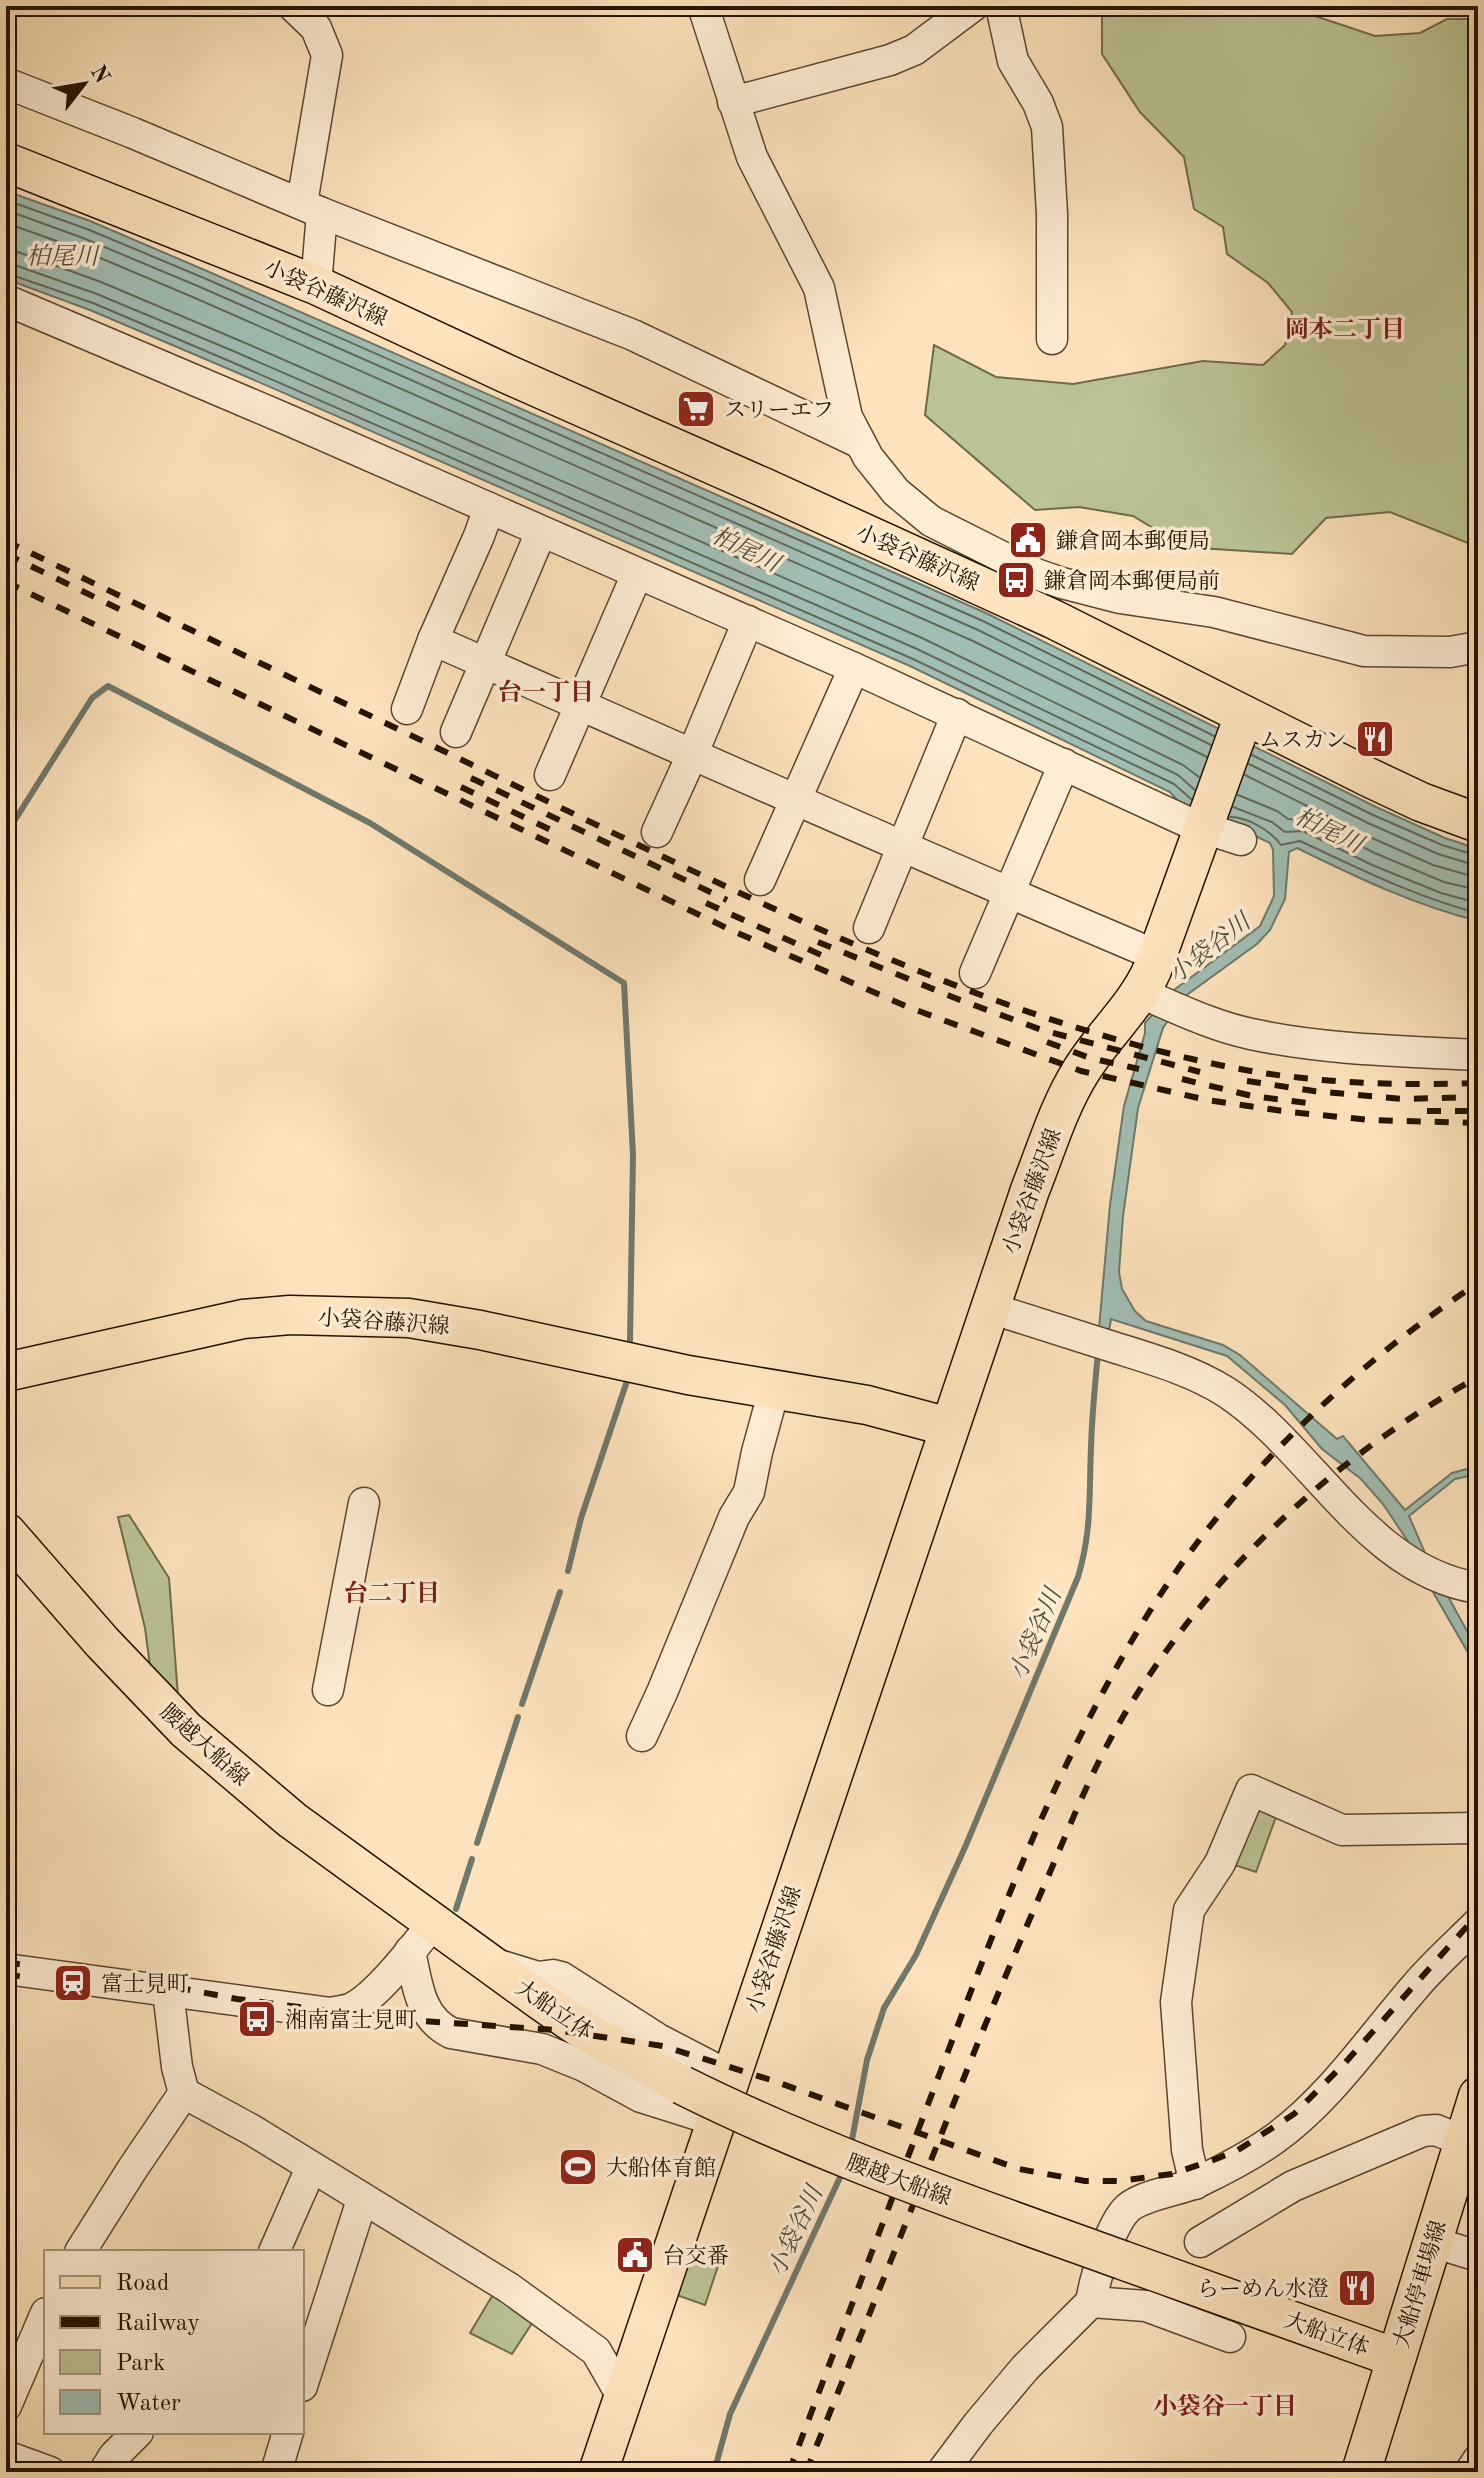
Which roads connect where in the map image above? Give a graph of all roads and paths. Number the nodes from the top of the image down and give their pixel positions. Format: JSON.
{"nodes":[{"id":1,"x":293,"y":6,"type":"edge"},
{"id":2,"x":703,"y":6,"type":"edge"},
{"id":3,"x":973,"y":6,"type":"edge"},
{"id":4,"x":1001,"y":6,"type":"edge"},
{"id":5,"x":6,"y":83,"type":"edge"},
{"id":6,"x":733,"y":102,"type":"junction"},
{"id":7,"x":6,"y":162,"type":"edge"},
{"id":8,"x":312,"y":208,"type":"junction"},
{"id":9,"x":316,"y":285,"type":"junction"},
{"id":10,"x":6,"y":300,"type":"edge"},
{"id":11,"x":1052,"y":339,"type":"dead end"},
{"id":12,"x":858,"y":442,"type":"junction"},
{"id":13,"x":489,"y":508,"type":"junction"},
{"id":14,"x":541,"y":532,"type":"junction"},
{"id":15,"x":637,"y":574,"type":"junction"},
{"id":16,"x":1058,"y":601,"type":"junction"},
{"id":17,"x":748,"y":621,"type":"junction"},
{"id":18,"x":433,"y":640,"type":"junction"},
{"id":19,"x":1478,"y":647,"type":"edge"},
{"id":20,"x":485,"y":663,"type":"junction"},
{"id":21,"x":854,"y":668,"type":"junction"},
{"id":22,"x":582,"y":706,"type":"junction"},
{"id":23,"x":407,"y":709,"type":"dead end"},
{"id":24,"x":957,"y":714,"type":"junction"},
{"id":25,"x":1244,"y":715,"type":"junction"},
{"id":26,"x":456,"y":732,"type":"dead end"},
{"id":27,"x":693,"y":753,"type":"junction"},
{"id":28,"x":1064,"y":764,"type":"junction"},
{"id":29,"x":550,"y":775,"type":"dead end"},
{"id":30,"x":794,"y":799,"type":"junction"},
{"id":31,"x":1478,"y":823,"type":"edge"},
{"id":32,"x":1204,"y":826,"type":"junction"},
{"id":33,"x":657,"y":832,"type":"dead end"},
{"id":34,"x":1241,"y":840,"type":"dead end"},
{"id":35,"x":901,"y":847,"type":"junction"},
{"id":36,"x":760,"y":880,"type":"dead end"},
{"id":37,"x":1008,"y":893,"type":"junction"},
{"id":38,"x":869,"y":928,"type":"dead end"},
{"id":39,"x":1158,"y":956,"type":"junction"},
{"id":40,"x":975,"y":973,"type":"dead end"},
{"id":41,"x":1160,"y":1001,"type":"junction"},
{"id":42,"x":1478,"y":1055,"type":"edge"},
{"id":43,"x":990,"y":1308,"type":"junction"},
{"id":44,"x":6,"y":1372,"type":"edge"},
{"id":45,"x":774,"y":1390,"type":"junction"},
{"id":46,"x":949,"y":1427,"type":"junction"},
{"id":47,"x":364,"y":1503,"type":"dead end"},
{"id":48,"x":6,"y":1532,"type":"edge"},
{"id":49,"x":1478,"y":1588,"type":"edge"},
{"id":50,"x":328,"y":1690,"type":"dead end"},
{"id":51,"x":642,"y":1736,"type":"dead end"},
{"id":52,"x":1478,"y":1828,"type":"edge"},
{"id":53,"x":1478,"y":1923,"type":"edge"},
{"id":54,"x":422,"y":1937,"type":"junction"},
{"id":55,"x":485,"y":1960,"type":"junction"},
{"id":56,"x":6,"y":1969,"type":"edge"},
{"id":57,"x":168,"y":1991,"type":"junction"},
{"id":58,"x":731,"y":2077,"type":"junction"},
{"id":59,"x":682,"y":2085,"type":"joint"},
{"id":60,"x":184,"y":2093,"type":"junction"},
{"id":61,"x":1473,"y":2112,"type":"edge"},
{"id":62,"x":717,"y":2121,"type":"junction"},
{"id":63,"x":311,"y":2168,"type":"junction"},
{"id":64,"x":1195,"y":2184,"type":"junction"},
{"id":65,"x":362,"y":2200,"type":"junction"},
{"id":66,"x":1200,"y":2242,"type":"dead end"},
{"id":67,"x":1432,"y":2242,"type":"junction"},
{"id":68,"x":81,"y":2250,"type":"edge"},
{"id":69,"x":275,"y":2250,"type":"edge"},
{"id":70,"x":1478,"y":2256,"type":"edge"},
{"id":71,"x":1122,"y":2260,"type":"joint"},
{"id":72,"x":1091,"y":2302,"type":"junction"},
{"id":73,"x":44,"y":2318,"type":"edge"},
{"id":74,"x":1230,"y":2337,"type":"dead end"},
{"id":75,"x":1396,"y":2358,"type":"junction"},
{"id":76,"x":304,"y":2380,"type":"edge"},
{"id":77,"x":623,"y":2398,"type":"junction"},
{"id":78,"x":6,"y":2406,"type":"edge"},
{"id":79,"x":136,"y":2434,"type":"edge"},
{"id":80,"x":287,"y":2434,"type":"edge"},
{"id":81,"x":6,"y":2456,"type":"edge"},
{"id":82,"x":1478,"y":2460,"type":"edge"},
{"id":83,"x":50,"y":2472,"type":"edge"},
{"id":84,"x":104,"y":2472,"type":"edge"},
{"id":85,"x":276,"y":2472,"type":"edge"},
{"id":86,"x":598,"y":2472,"type":"edge"},
{"id":87,"x":942,"y":2472,"type":"edge"},
{"id":88,"x":1361,"y":2472,"type":"edge"},
{"id":89,"x":1470,"y":2472,"type":"edge"}],
"edges":[{"from":1,"to":8,"type":"street"},
{"from":2,"to":6,"type":"street"},
{"from":3,"to":6,"type":"street"},
{"from":4,"to":11,"type":"street"},
{"from":5,"to":8,"type":"street"},
{"from":6,"to":12,"type":"street"},
{"from":7,"to":9,"type":"main road","name":"小袋谷藤沢線"},
{"from":8,"to":9,"type":"street"},
{"from":8,"to":12,"type":"street"},
{"from":9,"to":16,"type":"main road","name":"小袋谷藤沢線"},
{"from":10,"to":13,"type":"street"},
{"from":12,"to":16,"type":"street"},
{"from":13,"to":14,"type":"street"},
{"from":13,"to":18,"type":"street"},
{"from":14,"to":15,"type":"street"},
{"from":14,"to":20,"type":"street"},
{"from":15,"to":17,"type":"street"},
{"from":15,"to":22,"type":"street"},
{"from":16,"to":19,"type":"street"},
{"from":16,"to":25,"type":"main road","name":"小袋谷藤沢線"},
{"from":17,"to":21,"type":"street"},
{"from":17,"to":27,"type":"street"},
{"from":18,"to":20,"type":"street"},
{"from":18,"to":23,"type":"street"},
{"from":20,"to":22,"type":"street"},
{"from":20,"to":26,"type":"street"},
{"from":21,"to":24,"type":"street"},
{"from":21,"to":30,"type":"street"},
{"from":22,"to":27,"type":"street"},
{"from":22,"to":29,"type":"street"},
{"from":24,"to":28,"type":"street"},
{"from":24,"to":35,"type":"street"},
{"from":25,"to":31,"type":"main road"},
{"from":25,"to":32,"type":"main road","name":"小袋谷藤沢線"},
{"from":27,"to":30,"type":"street"},
{"from":27,"to":33,"type":"street"},
{"from":28,"to":32,"type":"street"},
{"from":28,"to":37,"type":"street"},
{"from":30,"to":35,"type":"street"},
{"from":30,"to":36,"type":"street"},
{"from":32,"to":34,"type":"street"},
{"from":32,"to":39,"type":"main road","name":"小袋谷藤沢線"},
{"from":35,"to":37,"type":"street"},
{"from":35,"to":38,"type":"street"},
{"from":37,"to":39,"type":"street"},
{"from":37,"to":40,"type":"street"},
{"from":39,"to":41,"type":"main road","name":"小袋谷藤沢線"},
{"from":41,"to":42,"type":"street"},
{"from":41,"to":43,"type":"main road","name":"小袋谷藤沢線"},
{"from":43,"to":46,"type":"main road","name":"小袋谷藤沢線"},
{"from":43,"to":49,"type":"street"},
{"from":44,"to":45,"type":"main road","name":"小袋谷藤沢線"},
{"from":45,"to":46,"type":"main road","name":"小袋谷藤沢線"},
{"from":45,"to":51,"type":"street"},
{"from":46,"to":58,"type":"main road","name":"小袋谷藤沢線"},
{"from":47,"to":50,"type":"street"},
{"from":48,"to":54,"type":"main road","name":"腰越大船線"},
{"from":52,"to":64,"type":"street"},
{"from":53,"to":64,"type":"street"},
{"from":54,"to":55,"type":"main road","name":"大船立体"},
{"from":54,"to":57,"type":"street"},
{"from":54,"to":62,"type":"street"},
{"from":55,"to":58,"type":"street"},
{"from":55,"to":59,"type":"main road","name":"大船立体"},
{"from":56,"to":57,"type":"street"},
{"from":57,"to":60,"type":"street"},
{"from":58,"to":62,"type":"main road","name":"小袋谷藤沢線"},
{"from":59,"to":71,"type":"main road","name":"腰越大船線","bridge":true},
{"from":60,"to":63,"type":"street"},
{"from":60,"to":68,"type":"street"},
{"from":61,"to":66,"type":"street"},
{"from":61,"to":67,"type":"main road","name":"大船停車場線"},
{"from":62,"to":77,"type":"main road","name":"小袋谷藤沢線"},
{"from":63,"to":65,"type":"street"},
{"from":63,"to":69,"type":"street"},
{"from":64,"to":72,"type":"street"},
{"from":65,"to":76,"type":"street"},
{"from":65,"to":77,"type":"street"},
{"from":67,"to":70,"type":"street"},
{"from":67,"to":75,"type":"main road","name":"大船停車場線"},
{"from":71,"to":75,"type":"main road","name":"大船立体"},
{"from":72,"to":74,"type":"street"},
{"from":72,"to":87,"type":"street"},
{"from":73,"to":78,"type":"street"},
{"from":75,"to":88,"type":"main road","name":"大船停車場線"},
{"from":77,"to":86,"type":"main road","name":"小袋谷藤沢線"},
{"from":79,"to":84,"type":"street"},
{"from":80,"to":85,"type":"street"},
{"from":81,"to":83,"type":"street"},
{"from":82,"to":89,"type":"street"}]}
